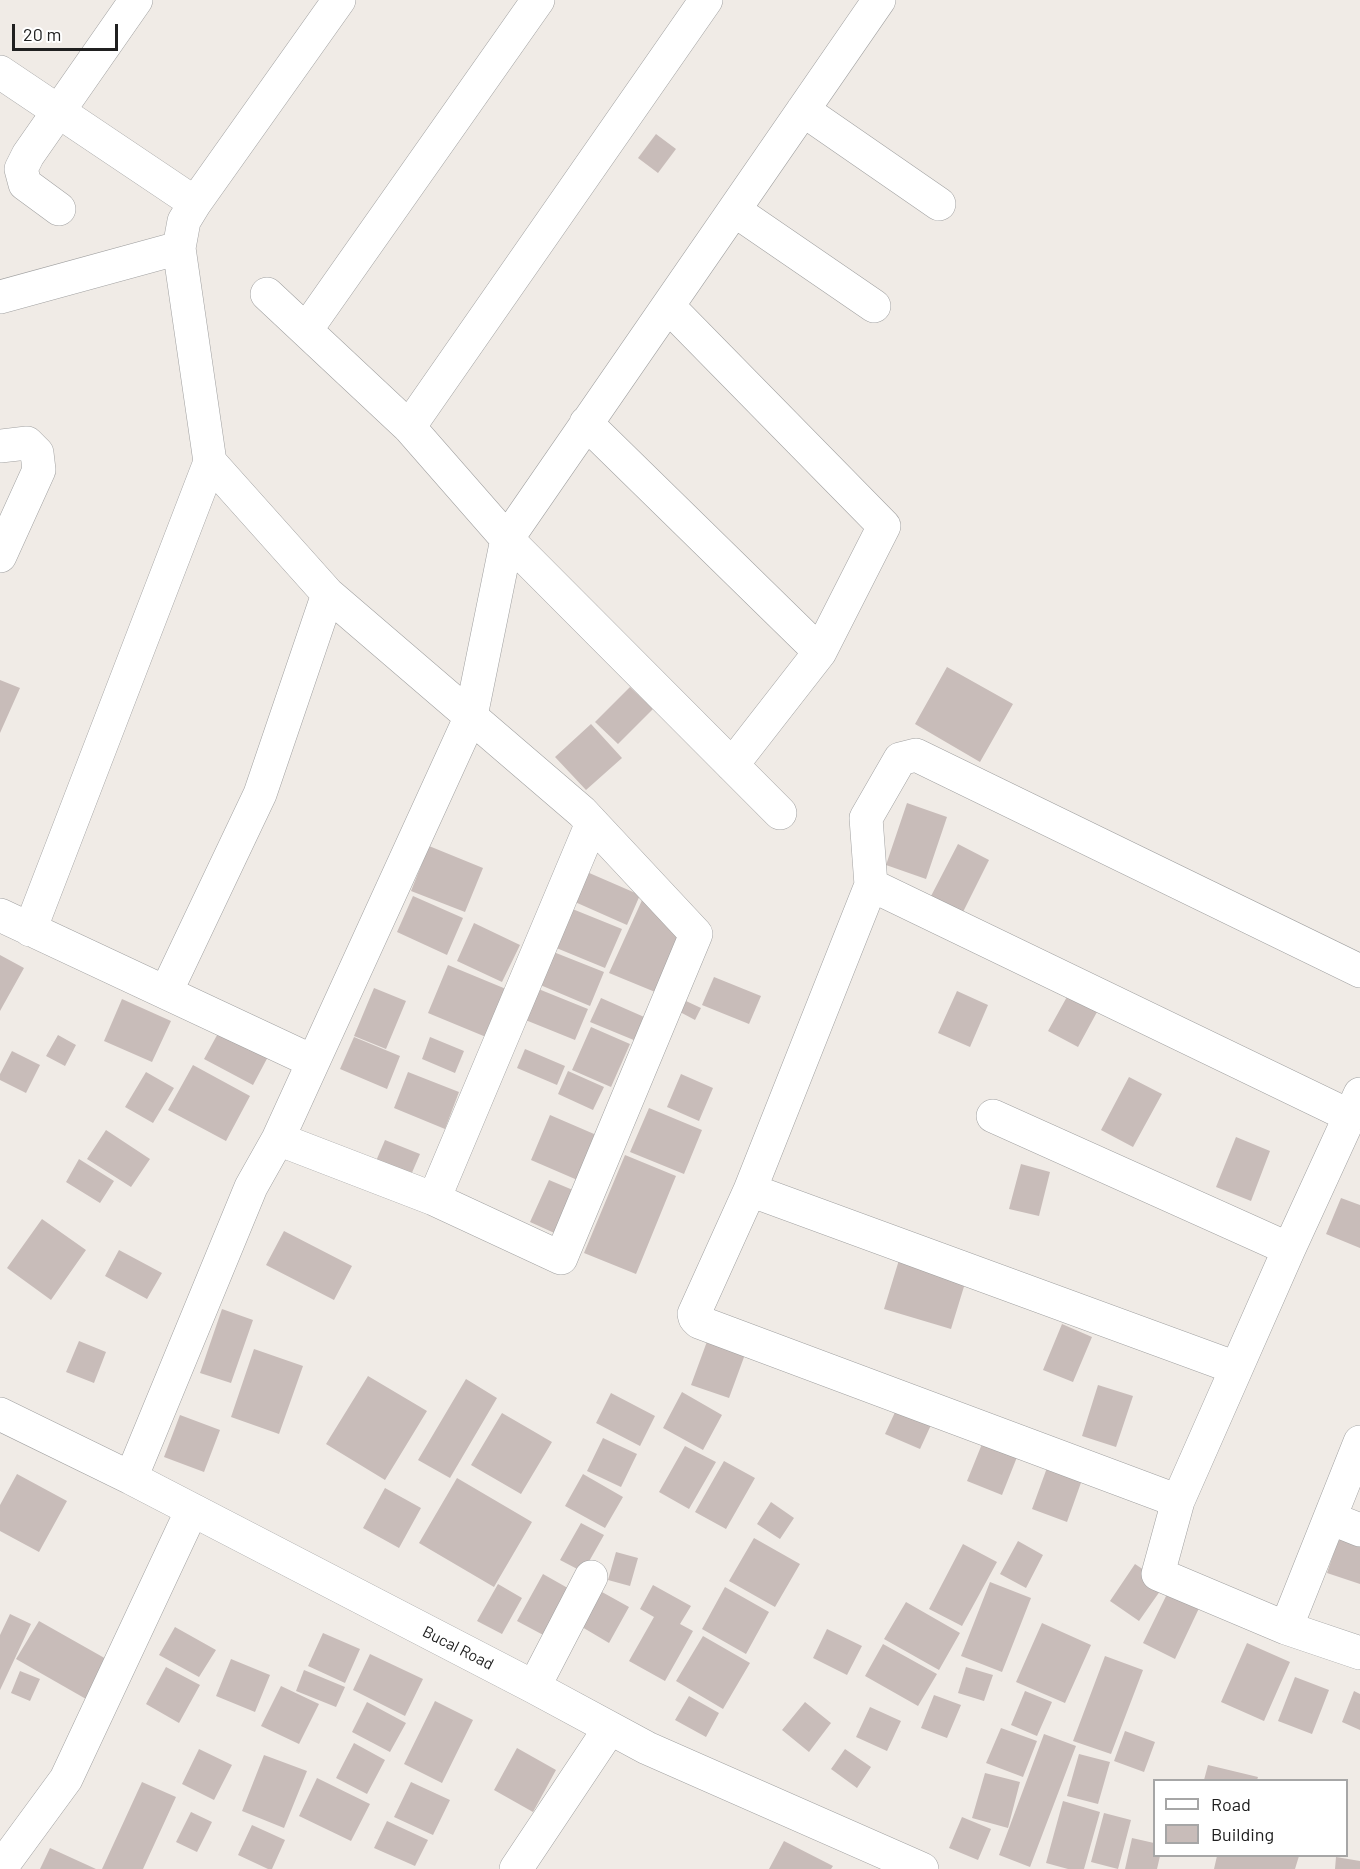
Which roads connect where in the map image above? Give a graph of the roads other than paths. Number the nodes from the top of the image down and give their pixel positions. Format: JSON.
{"nodes":[{"id":1,"x":136,"y":0,"type":"edge"},
{"id":2,"x":339,"y":0,"type":"edge"},
{"id":3,"x":538,"y":0,"type":"edge"},
{"id":4,"x":706,"y":0,"type":"edge"},
{"id":5,"x":879,"y":0,"type":"edge"},
{"id":6,"x":0,"y":72,"type":"edge"},
{"id":7,"x":803,"y":110,"type":"junction"},
{"id":8,"x":59,"y":111,"type":"junction"},
{"id":9,"x":195,"y":203,"type":"junction"},
{"id":10,"x":939,"y":204,"type":"dead end"},
{"id":11,"x":59,"y":209,"type":"dead end"},
{"id":12,"x":734,"y":210,"type":"junction"},
{"id":13,"x":179,"y":248,"type":"junction"},
{"id":14,"x":267,"y":294,"type":"dead end"},
{"id":15,"x":0,"y":297,"type":"edge"},
{"id":16,"x":668,"y":306,"type":"junction"},
{"id":17,"x":874,"y":306,"type":"dead end"},
{"id":18,"x":306,"y":330,"type":"junction"},
{"id":19,"x":586,"y":423,"type":"junction"},
{"id":20,"x":409,"y":427,"type":"junction"},
{"id":21,"x":0,"y":446,"type":"edge"},
{"id":22,"x":210,"y":462,"type":"junction"},
{"id":23,"x":507,"y":539,"type":"junction"},
{"id":24,"x":0,"y":556,"type":"edge"},
{"id":25,"x":328,"y":594,"type":"junction"},
{"id":26,"x":820,"y":652,"type":"junction"},
{"id":27,"x":471,"y":716,"type":"junction"},
{"id":28,"x":732,"y":765,"type":"junction"},
{"id":29,"x":780,"y":813,"type":"dead end"},
{"id":30,"x":592,"y":823,"type":"junction"},
{"id":31,"x":871,"y":885,"type":"junction"},
{"id":32,"x":0,"y":915,"type":"edge"},
{"id":33,"x":30,"y":930,"type":"junction"},
{"id":34,"x":1360,"y":971,"type":"edge"},
{"id":35,"x":166,"y":992,"type":"junction"},
{"id":36,"x":312,"y":1061,"type":"junction"},
{"id":37,"x":1355,"y":1105,"type":"edge"},
{"id":38,"x":993,"y":1116,"type":"dead end"},
{"id":39,"x":278,"y":1139,"type":"junction"},
{"id":40,"x":750,"y":1190,"type":"junction"},
{"id":41,"x":434,"y":1199,"type":"junction"},
{"id":42,"x":1289,"y":1249,"type":"junction"},
{"id":43,"x":1236,"y":1368,"type":"junction"},
{"id":44,"x":0,"y":1414,"type":"edge"},
{"id":45,"x":1360,"y":1442,"type":"edge"},
{"id":46,"x":131,"y":1478,"type":"junction"},
{"id":47,"x":1178,"y":1500,"type":"junction"},
{"id":48,"x":192,"y":1510,"type":"junction"},
{"id":49,"x":1330,"y":1518,"type":"junction"},
{"id":50,"x":1360,"y":1530,"type":"edge"},
{"id":51,"x":591,"y":1577,"type":"dead end"},
{"id":52,"x":1286,"y":1628,"type":"junction"},
{"id":53,"x":1360,"y":1653,"type":"edge"},
{"id":54,"x":534,"y":1687,"type":"junction"},
{"id":55,"x":610,"y":1728,"type":"junction"},
{"id":56,"x":0,"y":1869,"type":"edge"},
{"id":57,"x":516,"y":1869,"type":"edge"},
{"id":58,"x":922,"y":1869,"type":"edge"}],
"edges":[{"from":1,"to":8,"type":"street"},
{"from":2,"to":9,"type":"street"},
{"from":3,"to":18,"type":"street"},
{"from":4,"to":20,"type":"street"},
{"from":5,"to":7,"type":"street"},
{"from":6,"to":8,"type":"street"},
{"from":7,"to":10,"type":"street"},
{"from":7,"to":12,"type":"street"},
{"from":8,"to":9,"type":"street"},
{"from":8,"to":11,"type":"street"},
{"from":9,"to":13,"type":"street"},
{"from":12,"to":16,"type":"street"},
{"from":12,"to":17,"type":"street"},
{"from":13,"to":15,"type":"street"},
{"from":13,"to":22,"type":"street"},
{"from":14,"to":18,"type":"street"},
{"from":16,"to":19,"type":"street"},
{"from":16,"to":26,"type":"street"},
{"from":18,"to":20,"type":"street"},
{"from":19,"to":23,"type":"street"},
{"from":19,"to":26,"type":"street"},
{"from":20,"to":23,"type":"street"},
{"from":21,"to":24,"type":"street"},
{"from":22,"to":25,"type":"street"},
{"from":22,"to":33,"type":"street"},
{"from":23,"to":27,"type":"street"},
{"from":23,"to":28,"type":"street"},
{"from":25,"to":27,"type":"street"},
{"from":25,"to":35,"type":"street"},
{"from":26,"to":28,"type":"street"},
{"from":27,"to":30,"type":"street"},
{"from":27,"to":36,"type":"street"},
{"from":28,"to":29,"type":"street"},
{"from":30,"to":41,"type":"street"},
{"from":30,"to":41,"type":"street"},
{"from":31,"to":34,"type":"street"},
{"from":31,"to":37,"type":"street"},
{"from":31,"to":40,"type":"street"},
{"from":32,"to":33,"type":"street"},
{"from":33,"to":35,"type":"street"},
{"from":35,"to":36,"type":"street"},
{"from":36,"to":39,"type":"street"},
{"from":37,"to":42,"type":"street"},
{"from":38,"to":42,"type":"street"},
{"from":39,"to":41,"type":"street"},
{"from":39,"to":46,"type":"street"},
{"from":40,"to":43,"type":"street"},
{"from":40,"to":47,"type":"street"},
{"from":42,"to":43,"type":"street"},
{"from":43,"to":47,"type":"street"},
{"from":44,"to":46,"type":"street","name":"Bucal Road"},
{"from":45,"to":49,"type":"street"},
{"from":46,"to":48,"type":"street","name":"Bucal Road"},
{"from":47,"to":52,"type":"street"},
{"from":48,"to":54,"type":"street","name":"Bucal Road"},
{"from":48,"to":56,"type":"street"},
{"from":49,"to":50,"type":"street"},
{"from":49,"to":52,"type":"street"},
{"from":51,"to":54,"type":"street"},
{"from":52,"to":53,"type":"street"},
{"from":54,"to":55,"type":"street","name":"Bucal Road"},
{"from":55,"to":57,"type":"street"},
{"from":55,"to":58,"type":"street","name":"Bucal Road"}]}
